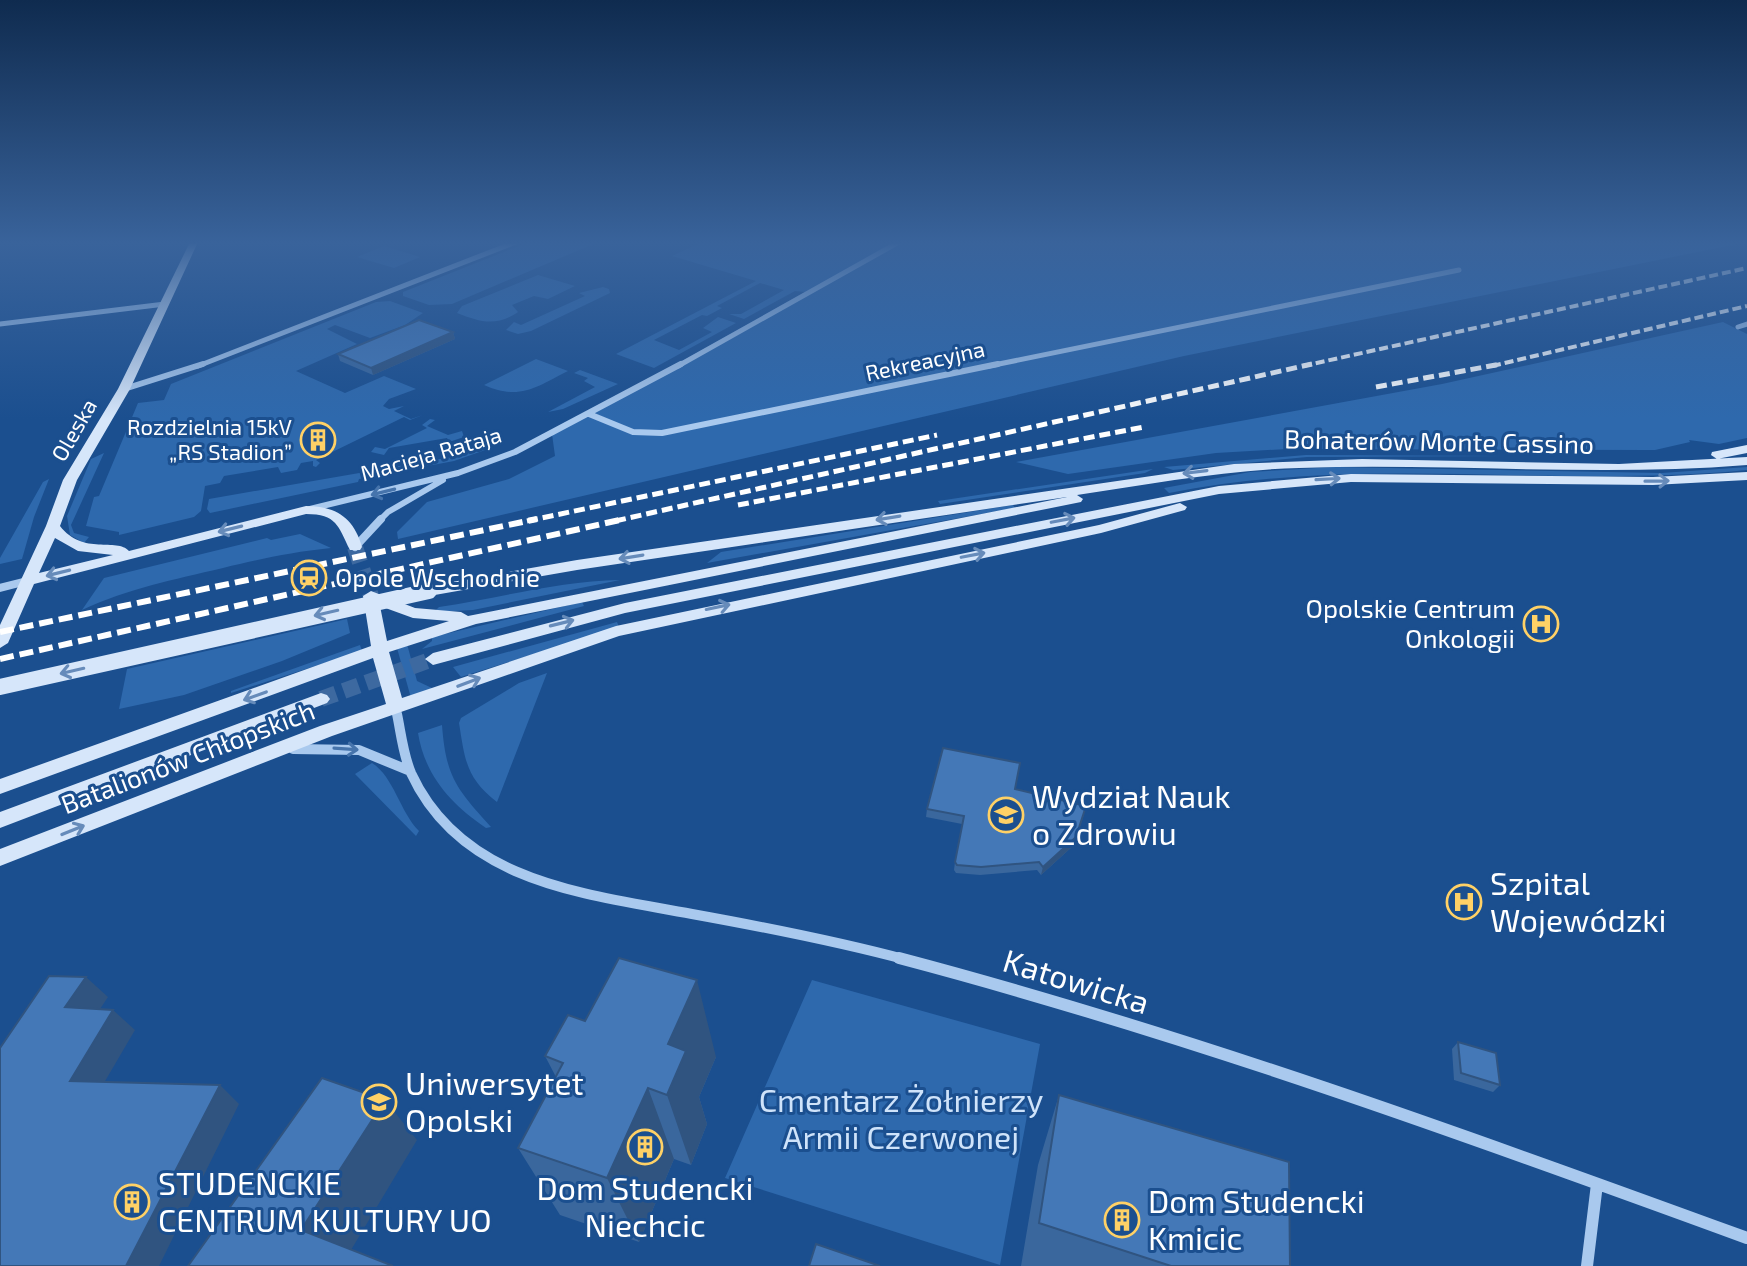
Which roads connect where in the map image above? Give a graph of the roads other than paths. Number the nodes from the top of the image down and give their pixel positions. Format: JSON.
{"nodes":[{"id":1,"x":166,"y":301,"type":"edge"},
{"id":2,"x":365,"y":301,"type":"edge"},
{"id":3,"x":793,"y":301,"type":"edge"},
{"id":4,"x":1307,"y":301,"type":"edge"},
{"id":5,"x":165,"y":304,"type":"junction"},
{"id":6,"x":0,"y":324,"type":"edge"},
{"id":7,"x":1747,"y":324,"type":"edge"},
{"id":8,"x":1738,"y":327,"type":"dead end"},
{"id":9,"x":124,"y":389,"type":"junction"},
{"id":10,"x":589,"y":414,"type":"junction"},
{"id":11,"x":1747,"y":449,"type":"edge"},
{"id":12,"x":1747,"y":461,"type":"edge"},
{"id":13,"x":1660,"y":468,"type":"junction"},
{"id":14,"x":458,"y":473,"type":"junction"},
{"id":15,"x":1747,"y":479,"type":"edge"},
{"id":16,"x":1131,"y":481,"type":"junction"},
{"id":17,"x":1250,"y":486,"type":"junction"},
{"id":18,"x":306,"y":510,"type":"junction"},
{"id":19,"x":53,"y":526,"type":"junction"},
{"id":20,"x":355,"y":547,"type":"joint"},
{"id":21,"x":143,"y":550,"type":"junction"},
{"id":22,"x":27,"y":581,"type":"junction"},
{"id":23,"x":0,"y":588,"type":"edge"},
{"id":24,"x":475,"y":619,"type":"junction"},
{"id":25,"x":0,"y":643,"type":"edge"},
{"id":26,"x":381,"y":650,"type":"junction"},
{"id":27,"x":433,"y":659,"type":"tunnel mouth"},
{"id":28,"x":0,"y":687,"type":"edge"},
{"id":29,"x":321,"y":699,"type":"tunnel mouth"},
{"id":30,"x":396,"y":708,"type":"junction"},
{"id":31,"x":276,"y":751,"type":"junction"},
{"id":32,"x":411,"y":772,"type":"junction"},
{"id":33,"x":0,"y":787,"type":"edge"},
{"id":34,"x":0,"y":820,"type":"edge"},
{"id":35,"x":0,"y":858,"type":"edge"},
{"id":36,"x":1597,"y":1184,"type":"junction"},
{"id":37,"x":1747,"y":1238,"type":"edge"},
{"id":38,"x":1587,"y":1266,"type":"edge"}],
"edges":[{"from":1,"to":5,"type":"main road","name":"Oleska"},
{"from":2,"to":9,"type":"street"},
{"from":3,"to":10,"type":"street","name":"Macieja Rataja"},
{"from":4,"to":10,"type":"street","name":"Rekreacyjna"},
{"from":5,"to":6,"type":"street"},
{"from":5,"to":9,"type":"main road","name":"Oleska"},
{"from":7,"to":8,"type":"street"},
{"from":9,"to":19,"type":"main road","name":"Oleska"},
{"from":10,"to":14,"type":"street","name":"Macieja Rataja"},
{"from":11,"to":13,"type":"main road"},
{"from":12,"to":13,"type":"main road","name":"Bohaterów Monte Cassino"},
{"from":13,"to":16,"type":"main road","name":"Bohaterów Monte Cassino","one_way":true},
{"from":14,"to":18,"type":"street","name":"Macieja Rataja","one_way":true},
{"from":14,"to":20,"type":"street"},
{"from":17,"to":15,"type":"main road","name":"Bohaterów Monte Cassino","one_way":true},
{"from":16,"to":24,"type":"main road"},
{"from":16,"to":28,"type":"main road","one_way":true,"bridge":true},
{"from":27,"to":17,"type":"main road","one_way":true},
{"from":30,"to":17,"type":"main road","name":"Batalionów Chłopskich","one_way":true},
{"from":18,"to":20,"type":"main road"},
{"from":18,"to":21,"type":"main road","name":"Macieja Rataja","one_way":true},
{"from":19,"to":21,"type":"main road"},
{"from":19,"to":22,"type":"main road","name":"Oleska"},
{"from":21,"to":22,"type":"main road","name":"Macieja Rataja","one_way":true},
{"from":22,"to":23,"type":"street"},
{"from":22,"to":25,"type":"main road","name":"Oleska"},
{"from":24,"to":26,"type":"main road","name":"Batalionów Chłopskich"},
{"from":24,"to":26,"type":"main road"},
{"from":26,"to":30,"type":"main road"},
{"from":26,"to":33,"type":"main road","name":"Batalionów Chłopskich","one_way":true},
{"from":29,"to":34,"type":"main road"},
{"from":30,"to":31,"type":"main road","name":"Batalionów Chłopskich"},
{"from":30,"to":32,"type":"street"},
{"from":31,"to":32,"type":"street","one_way":true},
{"from":35,"to":31,"type":"main road","name":"Batalionów Chłopskich","one_way":true},
{"from":32,"to":36,"type":"street","name":"Katowicka"},
{"from":36,"to":37,"type":"street","name":"Katowicka"},
{"from":36,"to":38,"type":"street"}]}
